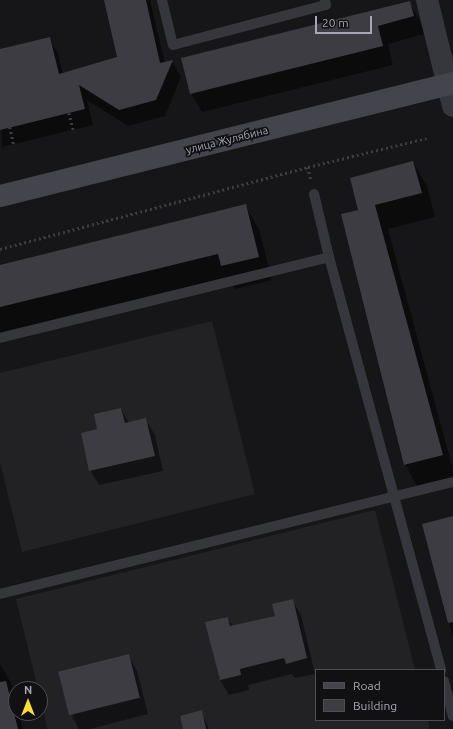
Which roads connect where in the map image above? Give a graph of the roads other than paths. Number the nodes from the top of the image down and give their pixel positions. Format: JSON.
{"nodes":[{"id":1,"x":162,"y":0,"type":"edge"},
{"id":2,"x":325,"y":0,"type":"edge"},
{"id":3,"x":427,"y":0,"type":"edge"},
{"id":4,"x":451,"y":84,"type":"edge"},
{"id":5,"x":453,"y":106,"type":"edge"},
{"id":6,"x":314,"y":194,"type":"dead end"},
{"id":7,"x":0,"y":196,"type":"edge"},
{"id":8,"x":329,"y":257,"type":"junction"},
{"id":9,"x":0,"y":338,"type":"edge"},
{"id":10,"x":453,"y":482,"type":"edge"},
{"id":11,"x":396,"y":495,"type":"junction"},
{"id":12,"x":0,"y":594,"type":"edge"},
{"id":13,"x":441,"y":669,"type":"edge"},
{"id":14,"x":445,"y":685,"type":"edge"},
{"id":15,"x":453,"y":716,"type":"edge"}],
"edges":[{"from":1,"to":2,"type":"lane"},
{"from":3,"to":4,"type":"street"},
{"from":4,"to":5,"type":"street"},
{"from":4,"to":7,"type":"main road","name":"улица Жулябина"},
{"from":6,"to":8,"type":"lane"},
{"from":8,"to":9,"type":"lane"},
{"from":8,"to":11,"type":"lane"},
{"from":10,"to":11,"type":"lane"},
{"from":11,"to":12,"type":"lane"},
{"from":11,"to":13,"type":"lane"},
{"from":14,"to":15,"type":"lane"}]}
